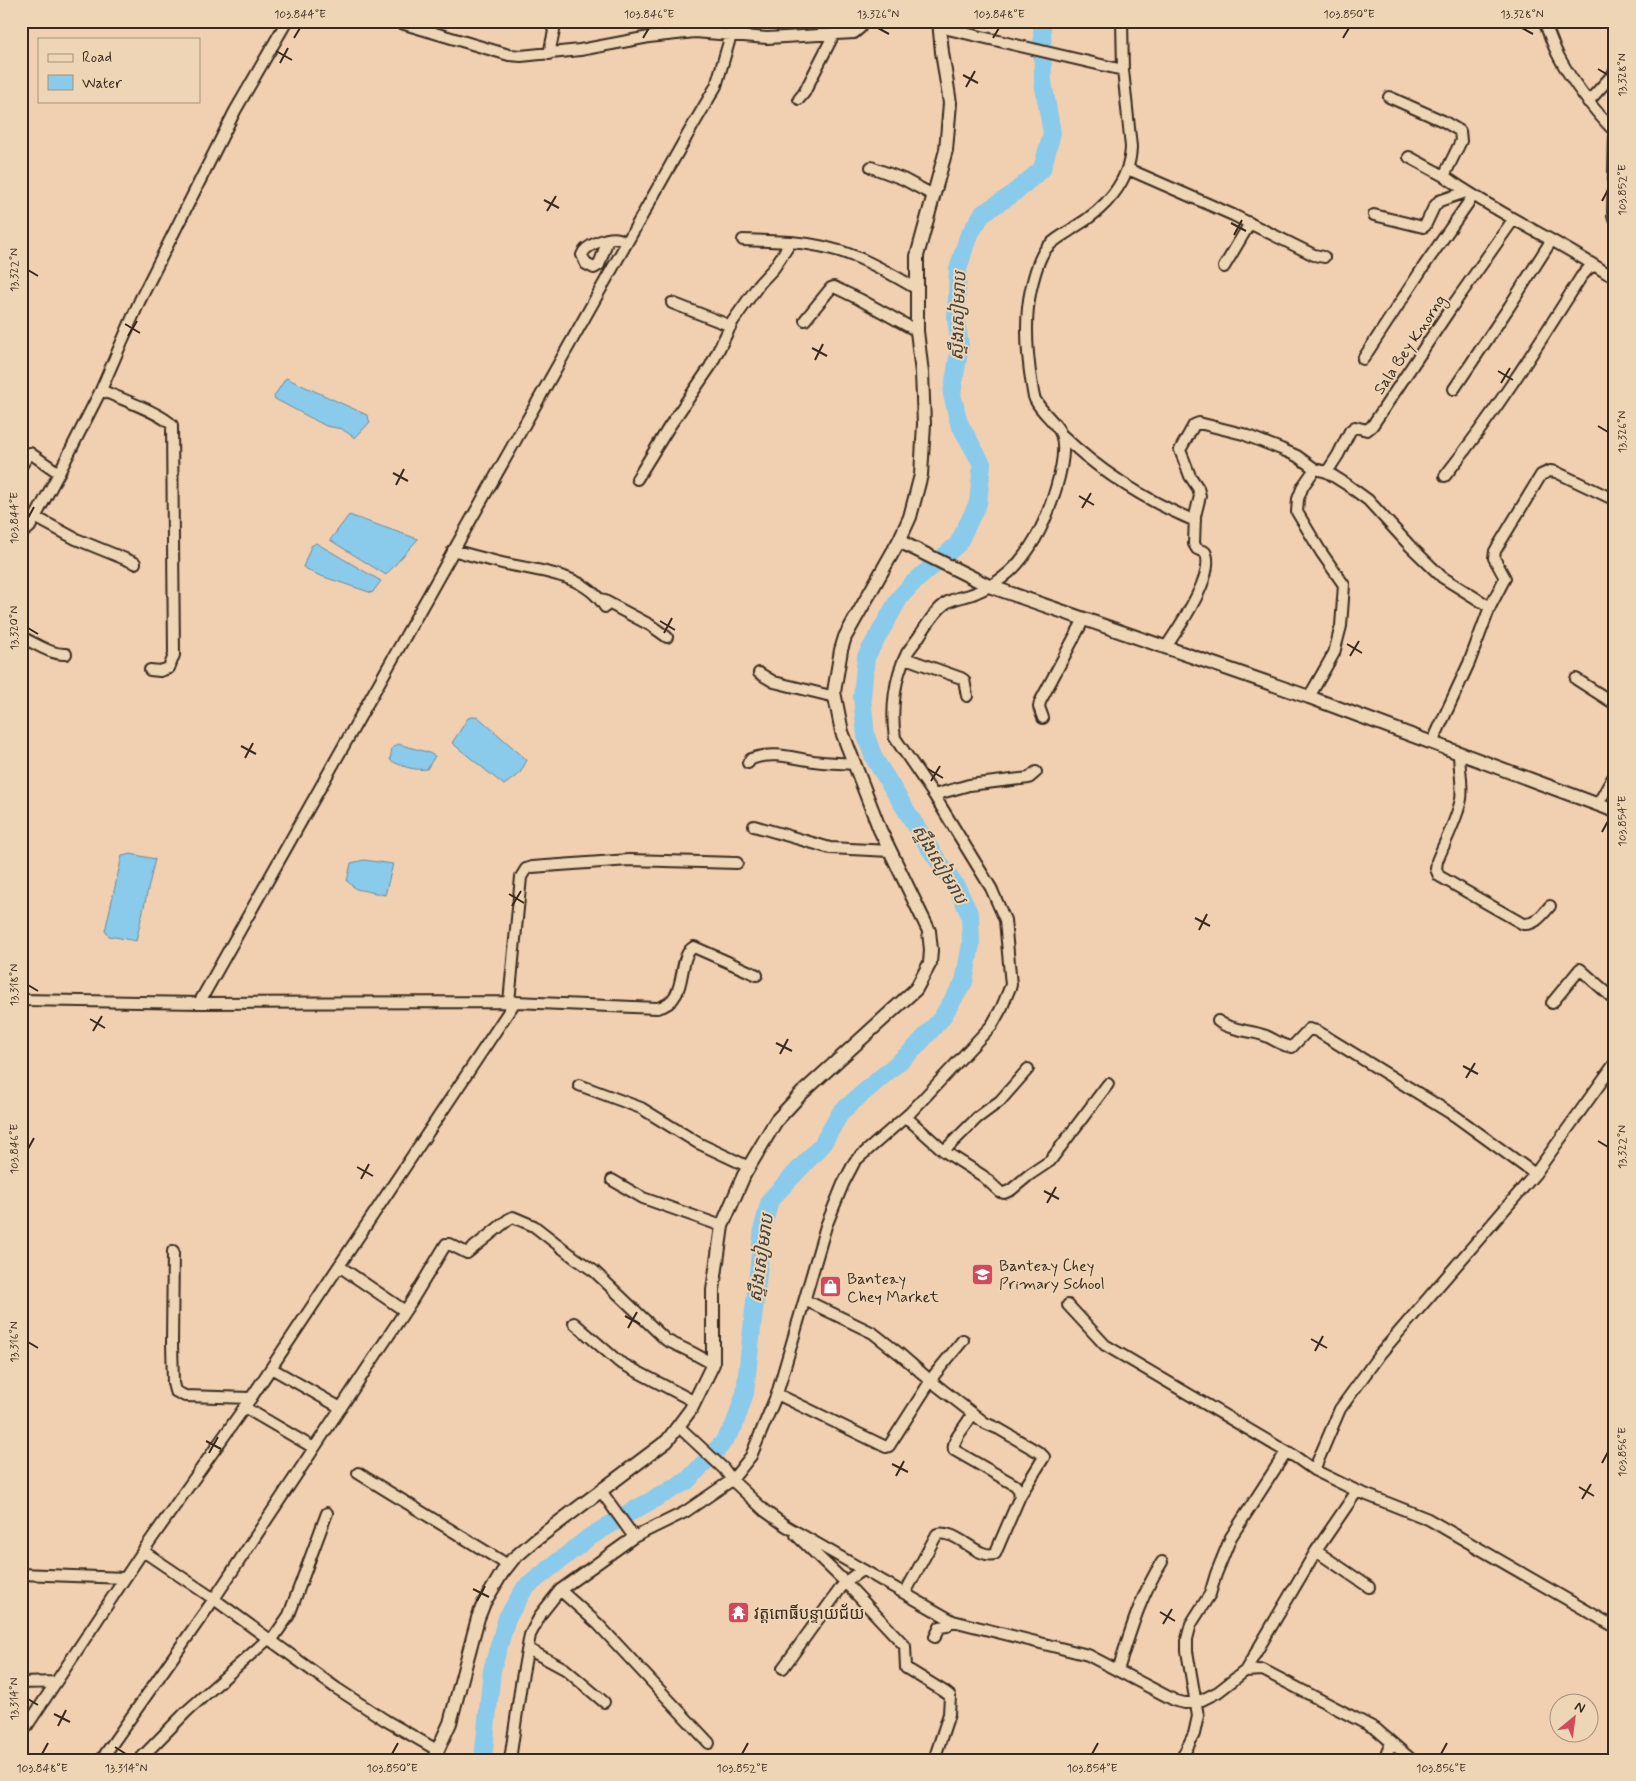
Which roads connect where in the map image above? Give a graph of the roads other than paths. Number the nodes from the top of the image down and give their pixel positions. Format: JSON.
{"nodes":[{"id":1,"x":287,"y":21,"type":"edge"},
{"id":2,"x":394,"y":21,"type":"edge"},
{"id":3,"x":550,"y":21,"type":"edge"},
{"id":4,"x":864,"y":21,"type":"edge"},
{"id":5,"x":1122,"y":21,"type":"edge"},
{"id":6,"x":1544,"y":21,"type":"edge"},
{"id":7,"x":939,"y":24,"type":"edge"},
{"id":8,"x":834,"y":34,"type":"junction"},
{"id":9,"x":731,"y":35,"type":"junction"},
{"id":10,"x":549,"y":54,"type":"junction"},
{"id":11,"x":1123,"y":70,"type":"junction"},
{"id":12,"x":1615,"y":72,"type":"edge"},
{"id":13,"x":1389,"y":97,"type":"dead end"},
{"id":14,"x":799,"y":99,"type":"dead end"},
{"id":15,"x":1588,"y":102,"type":"junction"},
{"id":16,"x":1615,"y":132,"type":"edge"},
{"id":17,"x":1409,"y":157,"type":"dead end"},
{"id":18,"x":871,"y":167,"type":"dead end"},
{"id":19,"x":1128,"y":168,"type":"junction"},
{"id":20,"x":1444,"y":176,"type":"junction"},
{"id":21,"x":1469,"y":194,"type":"junction"},
{"id":22,"x":933,"y":195,"type":"junction"},
{"id":23,"x":1374,"y":215,"type":"dead end"},
{"id":24,"x":1615,"y":218,"type":"edge"},
{"id":25,"x":1513,"y":220,"type":"junction"},
{"id":26,"x":1250,"y":223,"type":"junction"},
{"id":27,"x":608,"y":239,"type":"dead end"},
{"id":28,"x":743,"y":240,"type":"dead end"},
{"id":29,"x":1551,"y":240,"type":"junction"},
{"id":30,"x":626,"y":242,"type":"junction"},
{"id":31,"x":790,"y":242,"type":"junction"},
{"id":32,"x":1324,"y":257,"type":"dead end"},
{"id":33,"x":1595,"y":266,"type":"junction"},
{"id":34,"x":1224,"y":268,"type":"dead end"},
{"id":35,"x":1615,"y":274,"type":"edge"},
{"id":36,"x":916,"y":289,"type":"junction"},
{"id":37,"x":672,"y":303,"type":"dead end"},
{"id":38,"x":805,"y":320,"type":"dead end"},
{"id":39,"x":731,"y":326,"type":"junction"},
{"id":40,"x":917,"y":331,"type":"junction"},
{"id":41,"x":1363,"y":359,"type":"dead end"},
{"id":42,"x":1454,"y":389,"type":"dead end"},
{"id":43,"x":101,"y":390,"type":"junction"},
{"id":44,"x":1061,"y":434,"type":"junction"},
{"id":45,"x":21,"y":466,"type":"edge"},
{"id":46,"x":1315,"y":470,"type":"junction"},
{"id":47,"x":59,"y":472,"type":"junction"},
{"id":48,"x":1327,"y":472,"type":"junction"},
{"id":49,"x":1444,"y":476,"type":"dead end"},
{"id":50,"x":637,"y":479,"type":"dead end"},
{"id":51,"x":1613,"y":495,"type":"edge"},
{"id":52,"x":35,"y":517,"type":"junction"},
{"id":53,"x":1195,"y":522,"type":"junction"},
{"id":54,"x":21,"y":534,"type":"edge"},
{"id":55,"x":899,"y":541,"type":"junction"},
{"id":56,"x":453,"y":550,"type":"junction"},
{"id":57,"x":135,"y":564,"type":"dead end"},
{"id":58,"x":984,"y":584,"type":"junction"},
{"id":59,"x":1490,"y":607,"type":"junction"},
{"id":60,"x":1084,"y":618,"type":"junction"},
{"id":61,"x":21,"y":637,"type":"edge"},
{"id":62,"x":667,"y":637,"type":"dead end"},
{"id":63,"x":1166,"y":647,"type":"junction"},
{"id":64,"x":66,"y":654,"type":"dead end"},
{"id":65,"x":905,"y":658,"type":"junction"},
{"id":66,"x":150,"y":670,"type":"dead end"},
{"id":67,"x":759,"y":673,"type":"dead end"},
{"id":68,"x":1576,"y":679,"type":"dead end"},
{"id":69,"x":967,"y":696,"type":"dead end"},
{"id":70,"x":834,"y":697,"type":"junction"},
{"id":71,"x":1309,"y":697,"type":"junction"},
{"id":72,"x":1615,"y":704,"type":"edge"},
{"id":73,"x":1043,"y":718,"type":"dead end"},
{"id":74,"x":1432,"y":743,"type":"junction"},
{"id":75,"x":1459,"y":753,"type":"junction"},
{"id":76,"x":748,"y":763,"type":"dead end"},
{"id":77,"x":854,"y":764,"type":"junction"},
{"id":78,"x":1036,"y":772,"type":"dead end"},
{"id":79,"x":1615,"y":774,"type":"edge"},
{"id":80,"x":934,"y":795,"type":"junction"},
{"id":81,"x":1598,"y":804,"type":"junction"},
{"id":82,"x":1615,"y":811,"type":"edge"},
{"id":83,"x":754,"y":826,"type":"dead end"},
{"id":84,"x":890,"y":851,"type":"junction"},
{"id":85,"x":737,"y":863,"type":"dead end"},
{"id":86,"x":1550,"y":906,"type":"dead end"},
{"id":87,"x":757,"y":975,"type":"dead end"},
{"id":88,"x":21,"y":1000,"type":"edge"},
{"id":89,"x":1615,"y":1000,"type":"edge"},
{"id":90,"x":512,"y":1002,"type":"junction"},
{"id":91,"x":199,"y":1003,"type":"junction"},
{"id":92,"x":1552,"y":1003,"type":"dead end"},
{"id":93,"x":1218,"y":1021,"type":"dead end"},
{"id":94,"x":1615,"y":1063,"type":"edge"},
{"id":95,"x":1028,"y":1069,"type":"dead end"},
{"id":96,"x":1108,"y":1084,"type":"dead end"},
{"id":97,"x":579,"y":1085,"type":"dead end"},
{"id":98,"x":906,"y":1117,"type":"junction"},
{"id":99,"x":944,"y":1151,"type":"junction"},
{"id":100,"x":749,"y":1167,"type":"junction"},
{"id":101,"x":1535,"y":1174,"type":"junction"},
{"id":102,"x":612,"y":1180,"type":"dead end"},
{"id":103,"x":722,"y":1226,"type":"junction"},
{"id":104,"x":173,"y":1251,"type":"dead end"},
{"id":105,"x":338,"y":1266,"type":"junction"},
{"id":106,"x":804,"y":1300,"type":"junction"},
{"id":107,"x":1068,"y":1305,"type":"dead end"},
{"id":108,"x":405,"y":1311,"type":"junction"},
{"id":109,"x":574,"y":1323,"type":"dead end"},
{"id":110,"x":962,"y":1340,"type":"dead end"},
{"id":111,"x":713,"y":1364,"type":"junction"},
{"id":112,"x":271,"y":1368,"type":"junction"},
{"id":113,"x":931,"y":1381,"type":"junction"},
{"id":114,"x":777,"y":1394,"type":"junction"},
{"id":115,"x":248,"y":1402,"type":"junction"},
{"id":116,"x":696,"y":1402,"type":"junction"},
{"id":117,"x":341,"y":1408,"type":"junction"},
{"id":118,"x":972,"y":1414,"type":"junction"},
{"id":119,"x":678,"y":1426,"type":"junction"},
{"id":120,"x":314,"y":1448,"type":"junction"},
{"id":121,"x":1286,"y":1452,"type":"junction"},
{"id":122,"x":1313,"y":1466,"type":"junction"},
{"id":123,"x":358,"y":1473,"type":"dead end"},
{"id":124,"x":732,"y":1480,"type":"junction"},
{"id":125,"x":600,"y":1491,"type":"junction"},
{"id":126,"x":1357,"y":1491,"type":"junction"},
{"id":127,"x":1020,"y":1496,"type":"junction"},
{"id":128,"x":327,"y":1513,"type":"dead end"},
{"id":129,"x":786,"y":1526,"type":"junction"},
{"id":130,"x":631,"y":1533,"type":"junction"},
{"id":131,"x":1316,"y":1550,"type":"junction"},
{"id":132,"x":143,"y":1551,"type":"junction"},
{"id":133,"x":1162,"y":1562,"type":"dead end"},
{"id":134,"x":508,"y":1564,"type":"junction"},
{"id":135,"x":862,"y":1570,"type":"junction"},
{"id":136,"x":21,"y":1574,"type":"edge"},
{"id":137,"x":125,"y":1578,"type":"junction"},
{"id":138,"x":845,"y":1582,"type":"junction"},
{"id":139,"x":1369,"y":1587,"type":"dead end"},
{"id":140,"x":560,"y":1590,"type":"junction"},
{"id":141,"x":905,"y":1593,"type":"junction"},
{"id":142,"x":214,"y":1599,"type":"junction"},
{"id":143,"x":951,"y":1620,"type":"junction"},
{"id":144,"x":1615,"y":1627,"type":"edge"},
{"id":145,"x":935,"y":1637,"type":"dead end"},
{"id":146,"x":270,"y":1640,"type":"junction"},
{"id":147,"x":528,"y":1650,"type":"junction"},
{"id":148,"x":783,"y":1668,"type":"dead end"},
{"id":149,"x":1118,"y":1670,"type":"junction"},
{"id":150,"x":1246,"y":1670,"type":"junction"},
{"id":151,"x":56,"y":1682,"type":"junction"},
{"id":152,"x":21,"y":1684,"type":"edge"},
{"id":153,"x":1199,"y":1701,"type":"junction"},
{"id":154,"x":604,"y":1702,"type":"dead end"},
{"id":155,"x":21,"y":1735,"type":"edge"},
{"id":156,"x":709,"y":1743,"type":"dead end"},
{"id":157,"x":1392,"y":1743,"type":"junction"},
{"id":158,"x":435,"y":1755,"type":"edge"},
{"id":159,"x":142,"y":1758,"type":"dead end"},
{"id":160,"x":101,"y":1760,"type":"edge"},
{"id":161,"x":510,"y":1760,"type":"edge"},
{"id":162,"x":934,"y":1760,"type":"edge"},
{"id":163,"x":1181,"y":1760,"type":"edge"},
{"id":164,"x":1384,"y":1760,"type":"edge"},
{"id":165,"x":1412,"y":1760,"type":"edge"}],
"edges":[{"from":1,"to":43,"type":"street"},
{"from":2,"to":10,"type":"street"},
{"from":3,"to":10,"type":"street"},
{"from":4,"to":8,"type":"street"},
{"from":5,"to":11,"type":"street"},
{"from":6,"to":15,"type":"street"},
{"from":7,"to":11,"type":"street"},
{"from":7,"to":22,"type":"street"},
{"from":8,"to":9,"type":"street"},
{"from":8,"to":14,"type":"street"},
{"from":9,"to":10,"type":"street"},
{"from":9,"to":30,"type":"street"},
{"from":11,"to":19,"type":"street"},
{"from":12,"to":15,"type":"street"},
{"from":13,"to":20,"type":"street"},
{"from":15,"to":16,"type":"street"},
{"from":16,"to":24,"type":"street"},
{"from":17,"to":20,"type":"street"},
{"from":18,"to":22,"type":"street"},
{"from":19,"to":26,"type":"street"},
{"from":19,"to":44,"type":"street"},
{"from":20,"to":21,"type":"street"},
{"from":21,"to":23,"type":"street"},
{"from":21,"to":25,"type":"street"},
{"from":21,"to":41,"type":"street"},
{"from":22,"to":36,"type":"street"},
{"from":25,"to":29,"type":"street"},
{"from":25,"to":48,"type":"street","name":"Sala Bey Knorng"},
{"from":26,"to":32,"type":"street"},
{"from":26,"to":34,"type":"street"},
{"from":27,"to":30,"type":"street"},
{"from":28,"to":31,"type":"street"},
{"from":29,"to":33,"type":"street"},
{"from":29,"to":42,"type":"street"},
{"from":30,"to":56,"type":"street"},
{"from":31,"to":36,"type":"street"},
{"from":31,"to":39,"type":"street"},
{"from":33,"to":35,"type":"street"},
{"from":33,"to":49,"type":"street"},
{"from":36,"to":40,"type":"street"},
{"from":37,"to":39,"type":"street"},
{"from":38,"to":40,"type":"street"},
{"from":39,"to":50,"type":"street"},
{"from":40,"to":55,"type":"street"},
{"from":43,"to":47,"type":"street"},
{"from":43,"to":66,"type":"street"},
{"from":44,"to":53,"type":"street"},
{"from":44,"to":58,"type":"street"},
{"from":45,"to":47,"type":"street"},
{"from":46,"to":48,"type":"street"},
{"from":46,"to":53,"type":"street"},
{"from":46,"to":71,"type":"street"},
{"from":47,"to":52,"type":"street"},
{"from":48,"to":59,"type":"street"},
{"from":51,"to":59,"type":"street"},
{"from":52,"to":54,"type":"street"},
{"from":52,"to":57,"type":"street"},
{"from":53,"to":63,"type":"street"},
{"from":55,"to":58,"type":"street"},
{"from":55,"to":70,"type":"street"},
{"from":56,"to":62,"type":"street"},
{"from":56,"to":91,"type":"street"},
{"from":58,"to":60,"type":"street"},
{"from":58,"to":65,"type":"street"},
{"from":59,"to":74,"type":"street"},
{"from":60,"to":63,"type":"street"},
{"from":60,"to":73,"type":"street"},
{"from":61,"to":64,"type":"street"},
{"from":63,"to":71,"type":"street"},
{"from":65,"to":69,"type":"street"},
{"from":65,"to":80,"type":"street"},
{"from":67,"to":70,"type":"street"},
{"from":68,"to":72,"type":"street"},
{"from":70,"to":77,"type":"street"},
{"from":71,"to":74,"type":"street"},
{"from":74,"to":75,"type":"street"},
{"from":75,"to":81,"type":"street"},
{"from":75,"to":86,"type":"street"},
{"from":76,"to":77,"type":"street"},
{"from":77,"to":84,"type":"street"},
{"from":78,"to":80,"type":"street"},
{"from":79,"to":81,"type":"street"},
{"from":80,"to":98,"type":"street"},
{"from":81,"to":82,"type":"street"},
{"from":83,"to":84,"type":"street"},
{"from":84,"to":100,"type":"street"},
{"from":85,"to":90,"type":"street"},
{"from":87,"to":90,"type":"street"},
{"from":88,"to":91,"type":"street"},
{"from":89,"to":92,"type":"street"},
{"from":90,"to":91,"type":"street"},
{"from":90,"to":105,"type":"street"},
{"from":93,"to":101,"type":"street"},
{"from":94,"to":101,"type":"street"},
{"from":95,"to":99,"type":"street"},
{"from":96,"to":99,"type":"street"},
{"from":97,"to":100,"type":"street"},
{"from":98,"to":99,"type":"street"},
{"from":98,"to":106,"type":"street"},
{"from":100,"to":103,"type":"street"},
{"from":101,"to":122,"type":"street"},
{"from":102,"to":103,"type":"street"},
{"from":103,"to":111,"type":"street"},
{"from":104,"to":115,"type":"street"},
{"from":105,"to":108,"type":"street"},
{"from":105,"to":112,"type":"street"},
{"from":106,"to":113,"type":"street"},
{"from":106,"to":114,"type":"street"},
{"from":107,"to":121,"type":"street"},
{"from":108,"to":111,"type":"street"},
{"from":108,"to":117,"type":"street"},
{"from":109,"to":116,"type":"street"},
{"from":110,"to":113,"type":"street"},
{"from":111,"to":116,"type":"street"},
{"from":112,"to":115,"type":"street"},
{"from":112,"to":117,"type":"street"},
{"from":113,"to":114,"type":"street"},
{"from":113,"to":118,"type":"street"},
{"from":114,"to":124,"type":"street"},
{"from":115,"to":120,"type":"street"},
{"from":115,"to":132,"type":"street"},
{"from":116,"to":119,"type":"street"},
{"from":117,"to":120,"type":"street"},
{"from":118,"to":127,"type":"street"},
{"from":118,"to":127,"type":"street"},
{"from":119,"to":124,"type":"street"},
{"from":119,"to":125,"type":"street"},
{"from":120,"to":142,"type":"street"},
{"from":121,"to":122,"type":"street"},
{"from":121,"to":153,"type":"street"},
{"from":122,"to":126,"type":"street"},
{"from":123,"to":134,"type":"street"},
{"from":124,"to":129,"type":"street"},
{"from":124,"to":130,"type":"street"},
{"from":125,"to":130,"type":"street"},
{"from":125,"to":134,"type":"street"},
{"from":126,"to":131,"type":"street"},
{"from":126,"to":144,"type":"street"},
{"from":127,"to":141,"type":"street"},
{"from":128,"to":146,"type":"street"},
{"from":129,"to":135,"type":"street"},
{"from":129,"to":138,"type":"street"},
{"from":130,"to":140,"type":"street"},
{"from":131,"to":139,"type":"street"},
{"from":131,"to":150,"type":"street"},
{"from":132,"to":137,"type":"street"},
{"from":132,"to":142,"type":"street"},
{"from":133,"to":149,"type":"street"},
{"from":134,"to":158,"type":"street"},
{"from":135,"to":138,"type":"street"},
{"from":135,"to":141,"type":"street"},
{"from":136,"to":137,"type":"street"},
{"from":137,"to":151,"type":"street"},
{"from":138,"to":148,"type":"street"},
{"from":138,"to":162,"type":"street"},
{"from":140,"to":147,"type":"street"},
{"from":140,"to":156,"type":"street"},
{"from":141,"to":143,"type":"street"},
{"from":142,"to":146,"type":"street"},
{"from":142,"to":160,"type":"street"},
{"from":143,"to":145,"type":"street"},
{"from":143,"to":149,"type":"street"},
{"from":146,"to":158,"type":"street"},
{"from":146,"to":159,"type":"street"},
{"from":147,"to":154,"type":"street"},
{"from":147,"to":161,"type":"street"},
{"from":149,"to":153,"type":"street"},
{"from":150,"to":153,"type":"street"},
{"from":150,"to":157,"type":"street"},
{"from":151,"to":152,"type":"street"},
{"from":151,"to":155,"type":"street"},
{"from":153,"to":163,"type":"street"},
{"from":157,"to":164,"type":"street"},
{"from":157,"to":165,"type":"street"}]}
